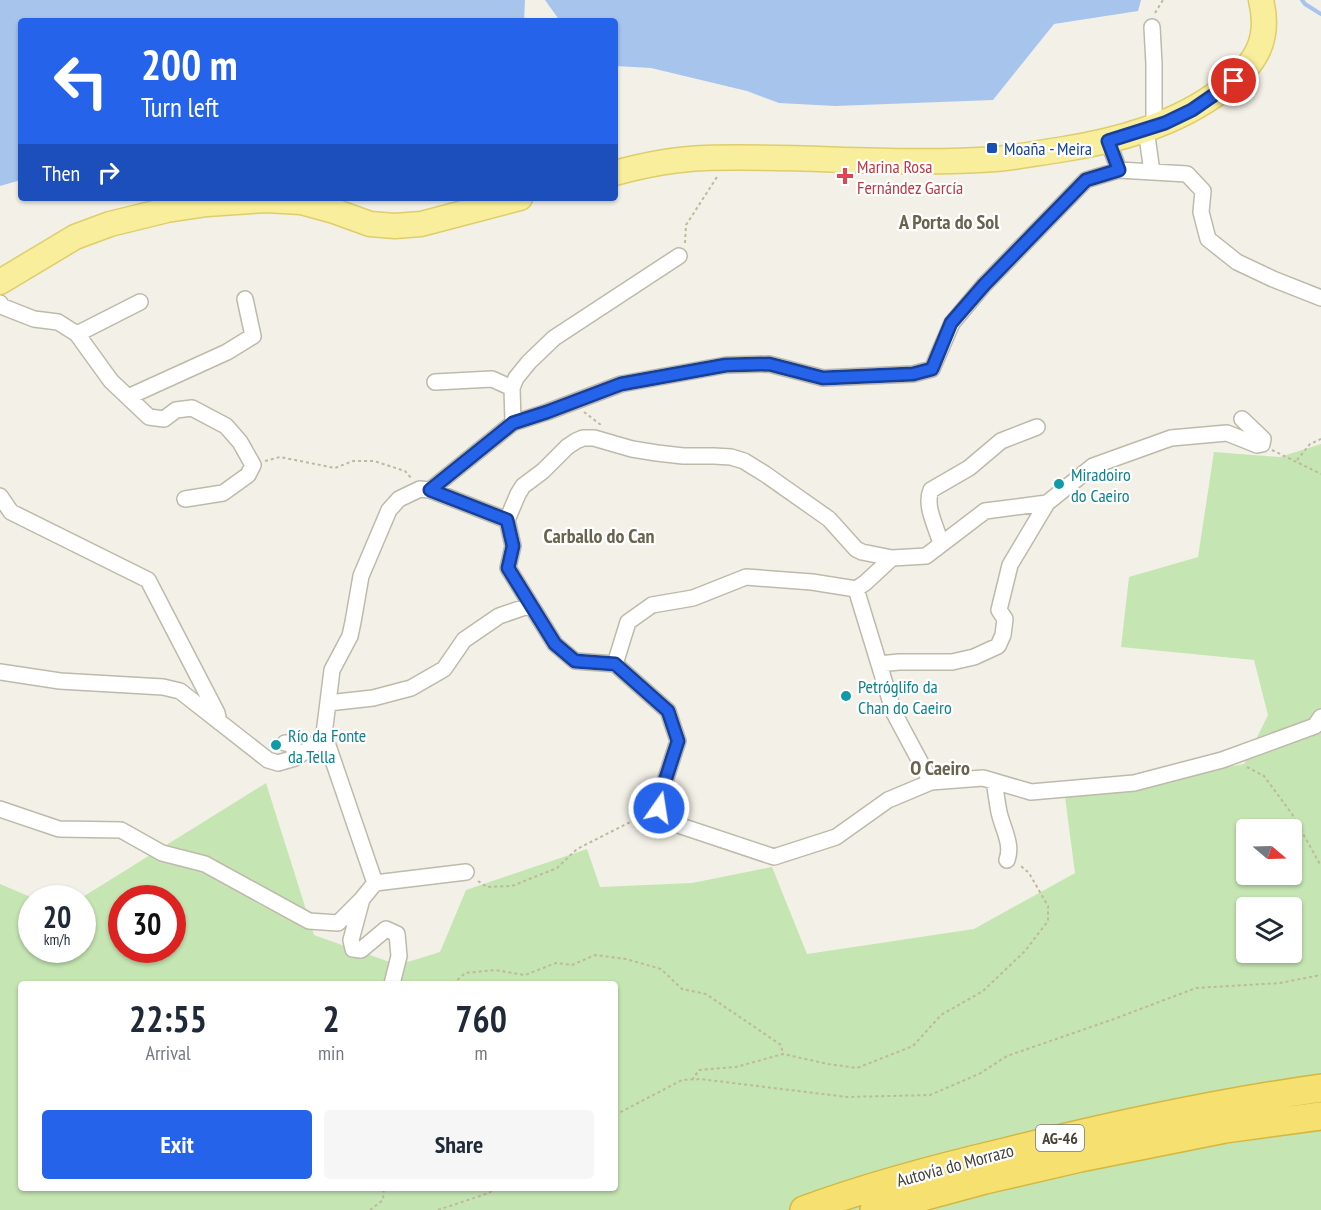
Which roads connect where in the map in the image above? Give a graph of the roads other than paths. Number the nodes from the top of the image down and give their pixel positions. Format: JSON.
{"nodes":[{"id":1,"x":1261,"y":0,"type":"edge"},
{"id":2,"x":1152,"y":27,"type":"dead end"},
{"id":3,"x":1150,"y":128,"type":"junction"},
{"id":4,"x":1108,"y":141,"type":"junction"},
{"id":5,"x":1119,"y":170,"type":"junction"},
{"id":6,"x":618,"y":172,"type":"edge"},
{"id":7,"x":1152,"y":172,"type":"junction"},
{"id":8,"x":251,"y":201,"type":"edge"},
{"id":9,"x":284,"y":201,"type":"edge"},
{"id":10,"x":509,"y":201,"type":"edge"},
{"id":11,"x":679,"y":256,"type":"road end"},
{"id":12,"x":0,"y":282,"type":"edge"},
{"id":13,"x":1321,"y":298,"type":"edge"},
{"id":14,"x":245,"y":299,"type":"dead end"},
{"id":15,"x":140,"y":302,"type":"dead end"},
{"id":16,"x":0,"y":303,"type":"edge"},
{"id":17,"x":77,"y":334,"type":"junction"},
{"id":18,"x":435,"y":382,"type":"dead end"},
{"id":19,"x":512,"y":388,"type":"junction"},
{"id":20,"x":128,"y":397,"type":"junction"},
{"id":21,"x":1242,"y":419,"type":"dead end"},
{"id":22,"x":513,"y":423,"type":"junction"},
{"id":23,"x":1037,"y":427,"type":"dead end"},
{"id":24,"x":425,"y":490,"type":"junction"},
{"id":25,"x":0,"y":496,"type":"edge"},
{"id":26,"x":185,"y":499,"type":"dead end"},
{"id":27,"x":1047,"y":503,"type":"junction"},
{"id":28,"x":507,"y":520,"type":"junction"},
{"id":29,"x":941,"y":544,"type":"junction"},
{"id":30,"x":892,"y":558,"type":"junction"},
{"id":31,"x":856,"y":589,"type":"junction"},
{"id":32,"x":531,"y":605,"type":"junction"},
{"id":33,"x":615,"y":664,"type":"junction"},
{"id":34,"x":879,"y":664,"type":"junction"},
{"id":35,"x":0,"y":672,"type":"edge"},
{"id":36,"x":328,"y":703,"type":"junction"},
{"id":37,"x":1321,"y":717,"type":"edge"},
{"id":38,"x":219,"y":722,"type":"junction"},
{"id":39,"x":324,"y":734,"type":"junction"},
{"id":40,"x":285,"y":743,"type":"dead end"},
{"id":41,"x":295,"y":759,"type":"junction"},
{"id":42,"x":931,"y":782,"type":"junction"},
{"id":43,"x":994,"y":782,"type":"junction"},
{"id":44,"x":0,"y":809,"type":"edge"},
{"id":45,"x":1008,"y":858,"type":"road end"},
{"id":46,"x":466,"y":872,"type":"road end"},
{"id":47,"x":375,"y":883,"type":"junction"},
{"id":48,"x":362,"y":899,"type":"junction"},
{"id":49,"x":393,"y":981,"type":"edge"},
{"id":50,"x":1321,"y":1088,"type":"edge"},
{"id":51,"x":1321,"y":1116,"type":"edge"},
{"id":52,"x":804,"y":1210,"type":"edge"},
{"id":53,"x":874,"y":1210,"type":"edge"}],
"edges":[{"from":1,"to":3,"type":"main road"},
{"from":2,"to":3,"type":"street"},
{"from":3,"to":4,"type":"main road"},
{"from":3,"to":7,"type":"street"},
{"from":4,"to":5,"type":"street"},
{"from":4,"to":6,"type":"main road"},
{"from":5,"to":7,"type":"street"},
{"from":5,"to":22,"type":"street"},
{"from":7,"to":13,"type":"street"},
{"from":8,"to":12,"type":"main road"},
{"from":9,"to":10,"type":"main road"},
{"from":11,"to":19,"type":"street"},
{"from":14,"to":20,"type":"street"},
{"from":15,"to":17,"type":"street"},
{"from":16,"to":17,"type":"street"},
{"from":17,"to":20,"type":"street"},
{"from":18,"to":19,"type":"street"},
{"from":19,"to":22,"type":"street"},
{"from":20,"to":26,"type":"street"},
{"from":21,"to":27,"type":"street"},
{"from":22,"to":24,"type":"street"},
{"from":23,"to":29,"type":"street"},
{"from":24,"to":28,"type":"street"},
{"from":24,"to":36,"type":"street"},
{"from":25,"to":38,"type":"street"},
{"from":27,"to":29,"type":"street"},
{"from":27,"to":34,"type":"street"},
{"from":28,"to":30,"type":"street"},
{"from":28,"to":32,"type":"street"},
{"from":29,"to":30,"type":"street"},
{"from":30,"to":31,"type":"street"},
{"from":31,"to":33,"type":"street"},
{"from":31,"to":34,"type":"street"},
{"from":32,"to":33,"type":"street"},
{"from":32,"to":36,"type":"street"},
{"from":33,"to":42,"type":"street"},
{"from":34,"to":42,"type":"street"},
{"from":35,"to":38,"type":"street"},
{"from":36,"to":39,"type":"street"},
{"from":37,"to":43,"type":"street"},
{"from":38,"to":41,"type":"street"},
{"from":39,"to":41,"type":"street"},
{"from":39,"to":47,"type":"street"},
{"from":40,"to":41,"type":"street"},
{"from":42,"to":43,"type":"street"},
{"from":43,"to":45,"type":"street"},
{"from":44,"to":48,"type":"street"},
{"from":46,"to":47,"type":"street"},
{"from":47,"to":48,"type":"street"},
{"from":48,"to":49,"type":"street"},
{"from":50,"to":52,"type":"highway","name":"Autovía do Morrazo","number":"AG-46"},
{"from":51,"to":53,"type":"highway","name":"Autovía do Morrazo","number":"AG-46"}]}
